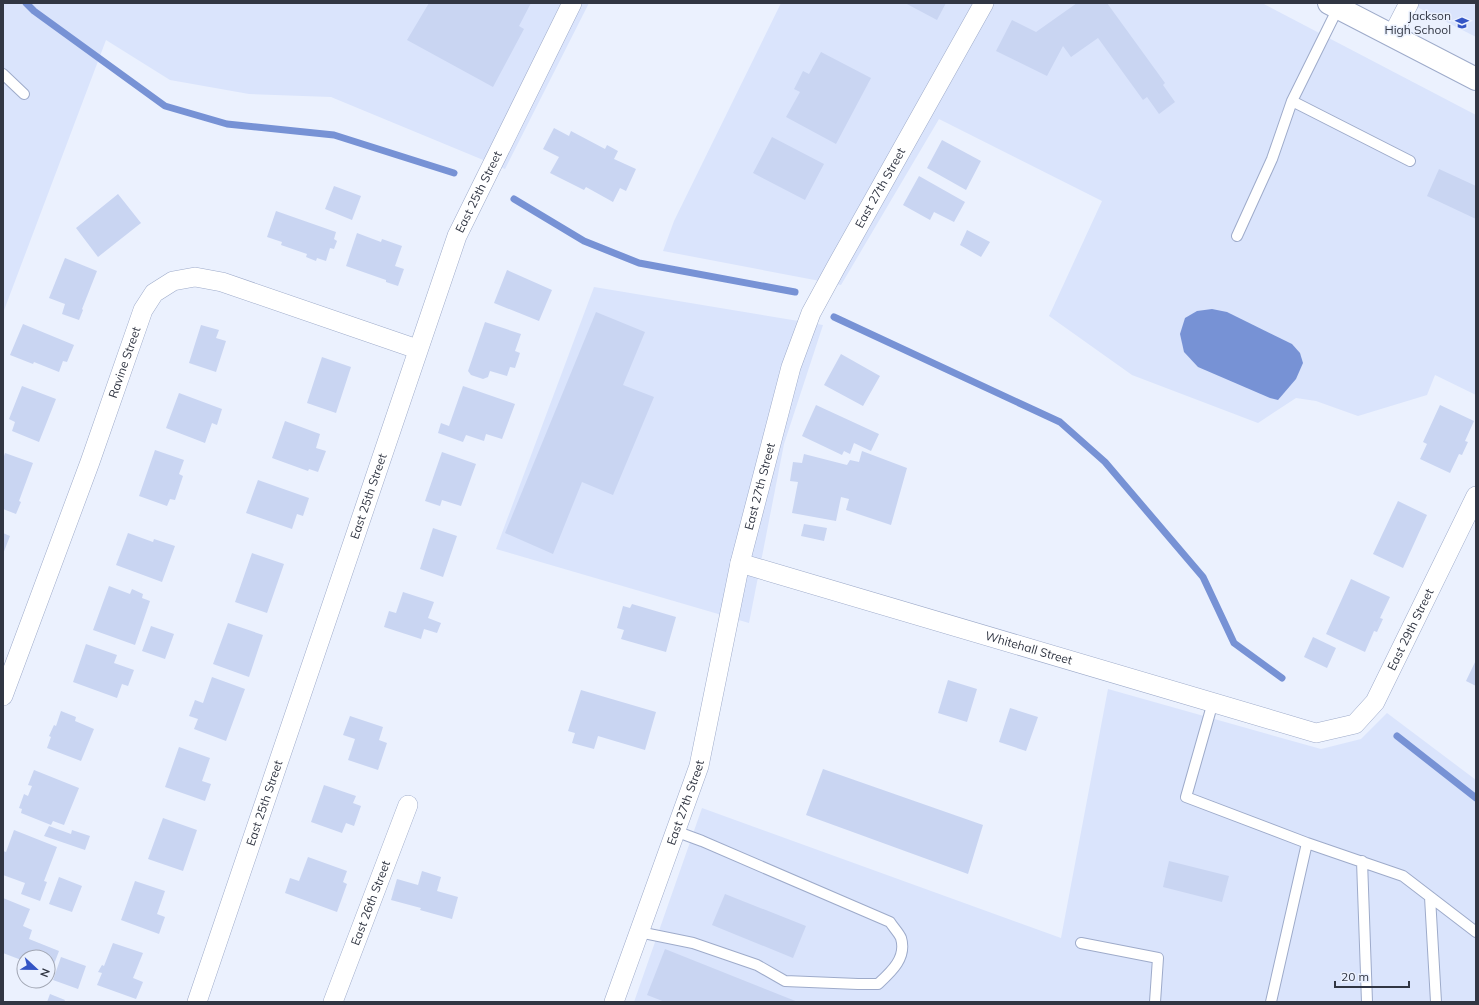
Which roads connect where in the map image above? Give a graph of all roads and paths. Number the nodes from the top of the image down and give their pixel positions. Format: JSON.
{"nodes":[{"id":1,"x":572,"y":3,"type":"edge"},
{"id":2,"x":984,"y":3,"type":"edge"},
{"id":3,"x":1408,"y":3,"type":"edge"},
{"id":4,"x":1334,"y":5,"type":"edge"},
{"id":5,"x":1392,"y":36,"type":"junction"},
{"id":6,"x":3,"y":74,"type":"edge"},
{"id":7,"x":1476,"y":79,"type":"edge"},
{"id":8,"x":24,"y":94,"type":"dead end"},
{"id":9,"x":1292,"y":101,"type":"junction"},
{"id":10,"x":1410,"y":161,"type":"dead end"},
{"id":11,"x":1237,"y":236,"type":"dead end"},
{"id":12,"x":417,"y":349,"type":"junction"},
{"id":13,"x":1476,"y":496,"type":"edge"},
{"id":14,"x":740,"y":563,"type":"junction"},
{"id":15,"x":3,"y":696,"type":"edge"},
{"id":16,"x":1213,"y":702,"type":"junction"},
{"id":17,"x":1316,"y":733,"type":"joint"},
{"id":18,"x":408,"y":804,"type":"dead end"},
{"id":19,"x":674,"y":832,"type":"junction"},
{"id":20,"x":1307,"y":843,"type":"junction"},
{"id":21,"x":1362,"y":861,"type":"junction"},
{"id":22,"x":1430,"y":897,"type":"junction"},
{"id":23,"x":639,"y":932,"type":"junction"},
{"id":24,"x":1476,"y":932,"type":"edge"},
{"id":25,"x":1081,"y":943,"type":"dead end"},
{"id":26,"x":197,"y":1002,"type":"edge"},
{"id":27,"x":333,"y":1002,"type":"edge"},
{"id":28,"x":614,"y":1002,"type":"edge"},
{"id":29,"x":1155,"y":1002,"type":"edge"},
{"id":30,"x":1271,"y":1002,"type":"edge"},
{"id":31,"x":1367,"y":1002,"type":"edge"},
{"id":32,"x":1436,"y":1002,"type":"edge"}],
"edges":[{"from":1,"to":12,"type":"street","name":"East 25th Street"},
{"from":2,"to":14,"type":"street","name":"East 27th Street"},
{"from":3,"to":5,"type":"street"},
{"from":4,"to":5,"type":"main road"},
{"from":4,"to":9,"type":"lane"},
{"from":5,"to":7,"type":"main road"},
{"from":6,"to":8,"type":"lane"},
{"from":9,"to":10,"type":"lane"},
{"from":9,"to":11,"type":"lane"},
{"from":12,"to":15,"type":"street","name":"Ravine Street"},
{"from":12,"to":26,"type":"street","name":"East 25th Street"},
{"from":13,"to":17,"type":"street","name":"East 29th Street"},
{"from":14,"to":16,"type":"street","name":"Whitehall Street"},
{"from":14,"to":19,"type":"street","name":"East 27th Street"},
{"from":16,"to":17,"type":"street","name":"Whitehall Street"},
{"from":16,"to":20,"type":"lane"},
{"from":18,"to":27,"type":"street","name":"East 26th Street"},
{"from":19,"to":23,"type":"street","name":"East 27th Street"},
{"from":19,"to":23,"type":"lane"},
{"from":20,"to":21,"type":"lane"},
{"from":20,"to":30,"type":"lane"},
{"from":21,"to":22,"type":"lane"},
{"from":21,"to":31,"type":"lane"},
{"from":22,"to":24,"type":"lane"},
{"from":22,"to":32,"type":"lane"},
{"from":23,"to":28,"type":"street","name":"East 27th Street"},
{"from":25,"to":29,"type":"lane"}]}
